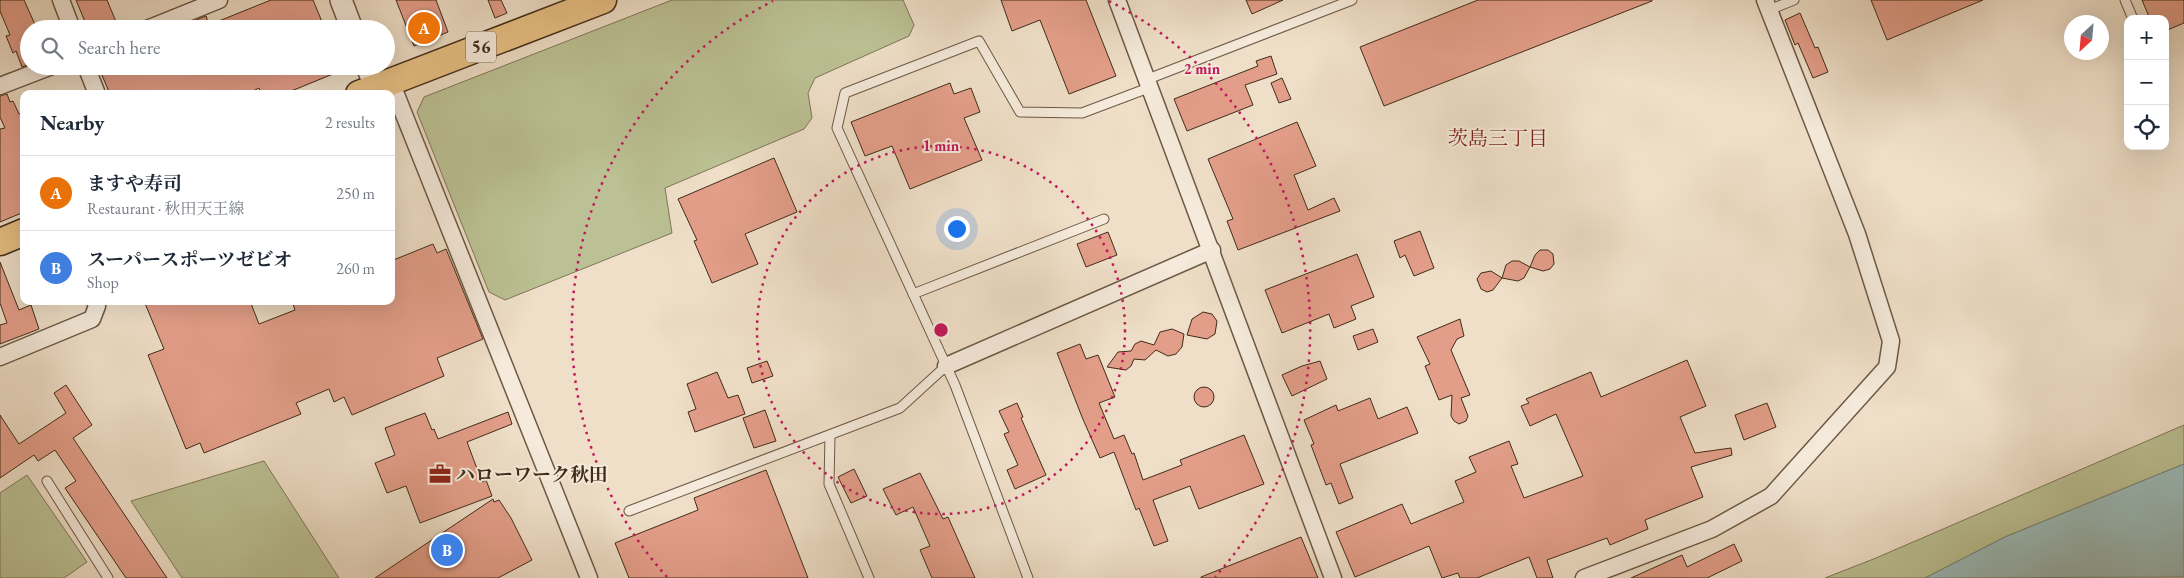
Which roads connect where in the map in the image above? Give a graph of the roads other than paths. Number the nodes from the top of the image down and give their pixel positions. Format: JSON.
{"nodes":[{"id":1,"x":61,"y":0,"type":"edge"},
{"id":2,"x":219,"y":0,"type":"edge"},
{"id":3,"x":341,"y":0,"type":"edge"},
{"id":4,"x":603,"y":0,"type":"edge"},
{"id":5,"x":1117,"y":0,"type":"edge"},
{"id":6,"x":1352,"y":0,"type":"edge"},
{"id":7,"x":1794,"y":0,"type":"edge"},
{"id":8,"x":2125,"y":0,"type":"edge"},
{"id":9,"x":1767,"y":5,"type":"edge"},
{"id":10,"x":2131,"y":15,"type":"edge"},
{"id":11,"x":69,"y":20,"type":"edge"},
{"id":12,"x":169,"y":20,"type":"edge"},
{"id":13,"x":349,"y":20,"type":"edge"},
{"id":14,"x":395,"y":74,"type":"edge"},
{"id":15,"x":29,"y":75,"type":"edge"},
{"id":16,"x":90,"y":75,"type":"edge"},
{"id":17,"x":393,"y":75,"type":"edge"},
{"id":18,"x":373,"y":82,"type":"edge"},
{"id":19,"x":1150,"y":83,"type":"junction"},
{"id":20,"x":0,"y":86,"type":"edge"},
{"id":21,"x":95,"y":90,"type":"edge"},
{"id":22,"x":395,"y":133,"type":"edge"},
{"id":23,"x":1104,"y":220,"type":"dead end"},
{"id":24,"x":20,"y":234,"type":"edge"},
{"id":25,"x":0,"y":242,"type":"edge"},
{"id":26,"x":1212,"y":250,"type":"junction"},
{"id":27,"x":913,"y":294,"type":"junction"},
{"id":28,"x":97,"y":305,"type":"edge"},
{"id":29,"x":0,"y":357,"type":"edge"},
{"id":30,"x":946,"y":366,"type":"junction"},
{"id":31,"x":830,"y":435,"type":"junction"},
{"id":32,"x":47,"y":481,"type":"dead end"},
{"id":33,"x":629,"y":511,"type":"dead end"},
{"id":34,"x":586,"y":577,"type":"edge"},
{"id":35,"x":108,"y":578,"type":"edge"},
{"id":36,"x":869,"y":578,"type":"edge"},
{"id":37,"x":1028,"y":578,"type":"edge"},
{"id":38,"x":1333,"y":578,"type":"edge"},
{"id":39,"x":1584,"y":578,"type":"edge"}],
"edges":[{"from":1,"to":11,"type":"street"},
{"from":2,"to":12,"type":"street"},
{"from":3,"to":13,"type":"street"},
{"from":4,"to":14,"type":"main road","number":"56"},
{"from":5,"to":19,"type":"street"},
{"from":6,"to":19,"type":"lane"},
{"from":7,"to":9,"type":"lane"},
{"from":8,"to":10,"type":"lane"},
{"from":9,"to":39,"type":"street"},
{"from":15,"to":20,"type":"street"},
{"from":16,"to":21,"type":"street"},
{"from":17,"to":18,"type":"main road","number":"56"},
{"from":19,"to":26,"type":"street"},
{"from":19,"to":27,"type":"lane"},
{"from":22,"to":34,"type":"street"},
{"from":23,"to":27,"type":"lane"},
{"from":24,"to":25,"type":"main road"},
{"from":26,"to":30,"type":"street"},
{"from":26,"to":38,"type":"street"},
{"from":27,"to":30,"type":"lane"},
{"from":28,"to":29,"type":"street"},
{"from":30,"to":31,"type":"lane"},
{"from":30,"to":37,"type":"lane"},
{"from":31,"to":33,"type":"lane"},
{"from":31,"to":36,"type":"lane"},
{"from":32,"to":35,"type":"lane"}]}
